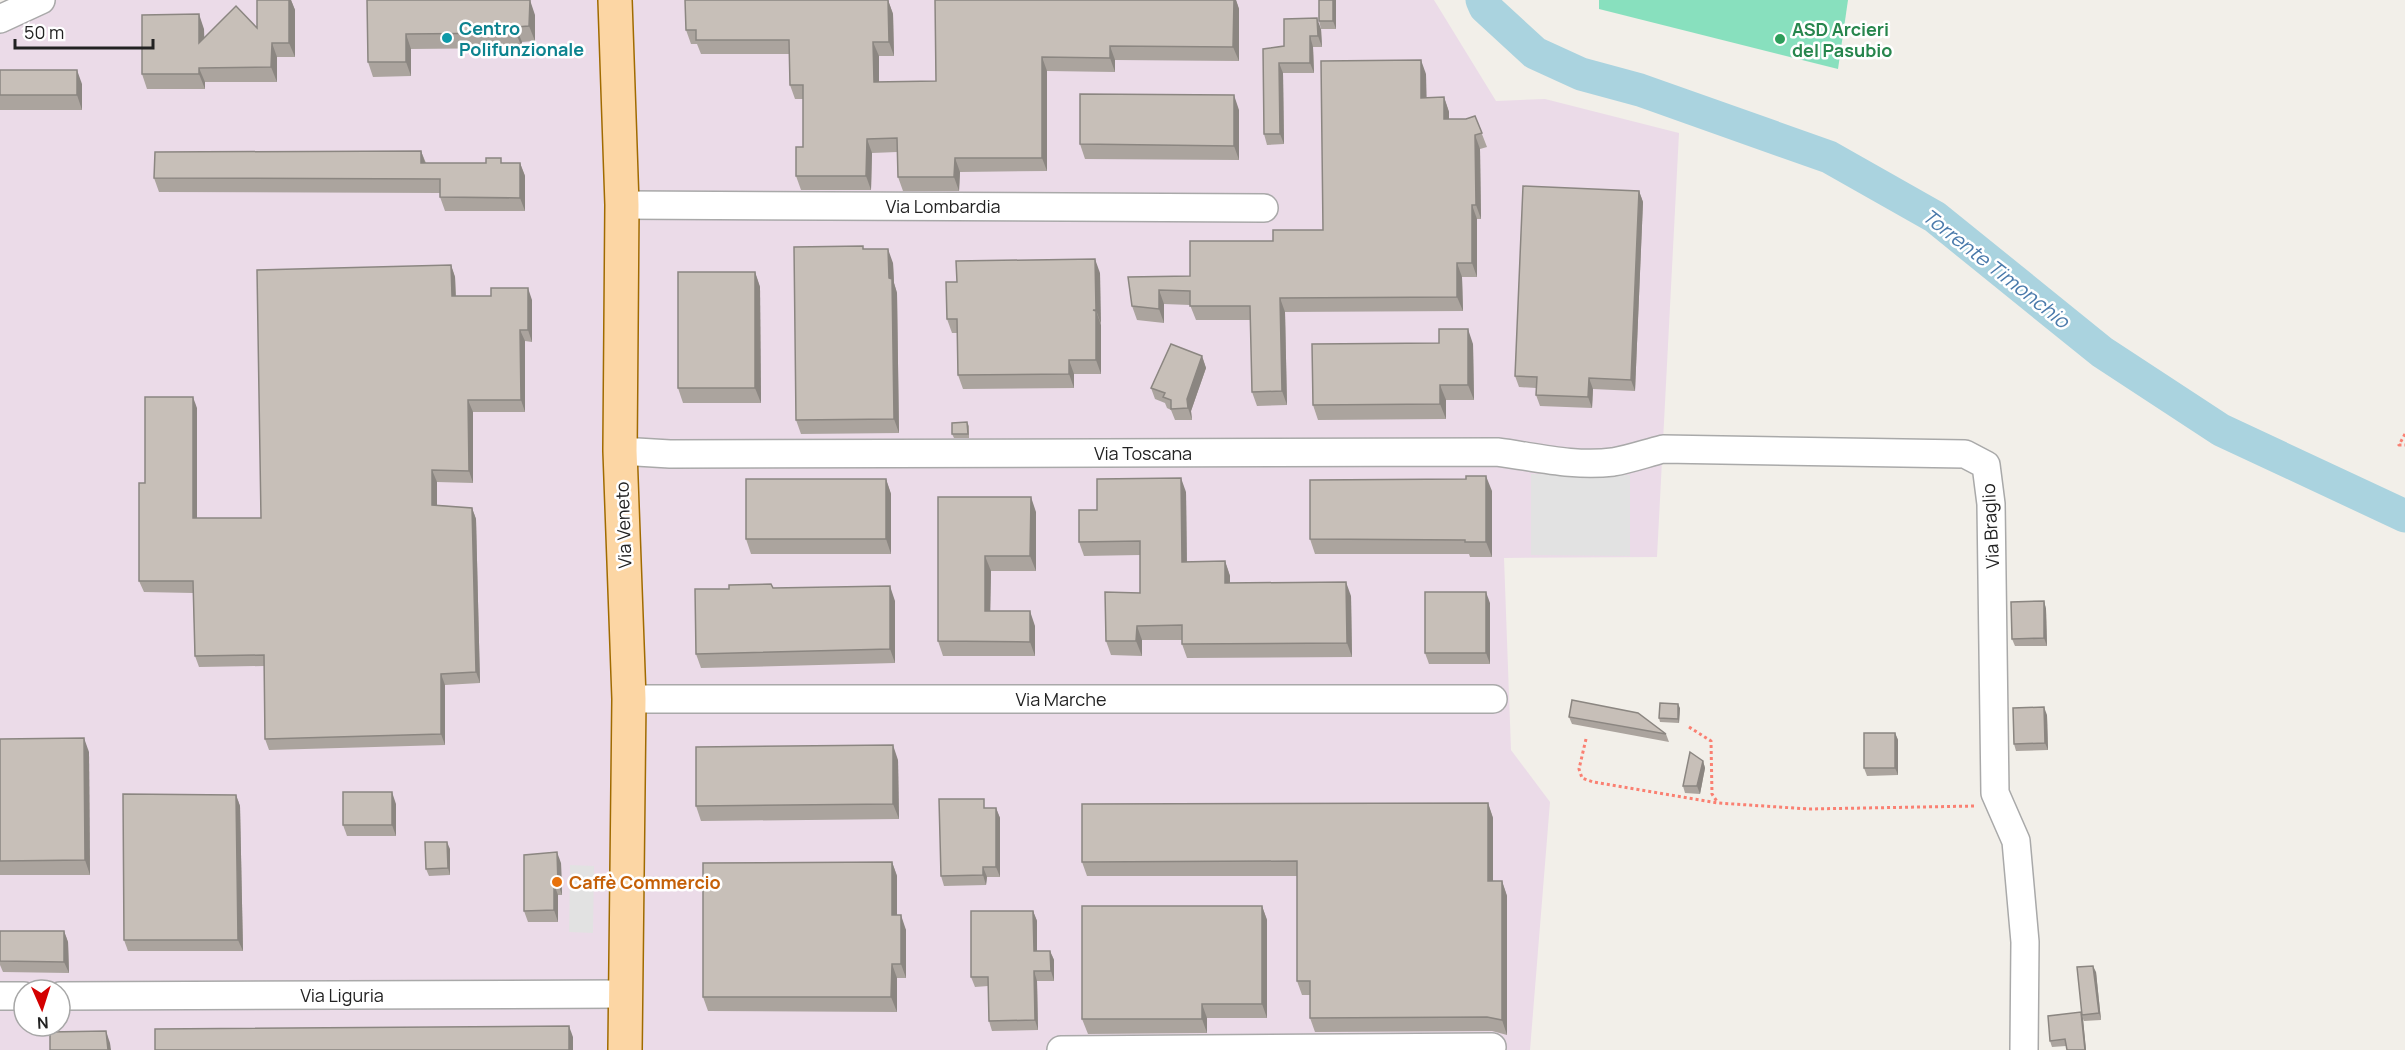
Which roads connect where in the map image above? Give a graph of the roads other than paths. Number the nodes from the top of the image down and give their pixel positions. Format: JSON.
{"nodes":[{"id":1,"x":41,"y":0,"type":"edge"},
{"id":2,"x":615,"y":0,"type":"edge"},
{"id":3,"x":0,"y":19,"type":"edge"},
{"id":4,"x":622,"y":205,"type":"junction"},
{"id":5,"x":1264,"y":208,"type":"dead end"},
{"id":6,"x":1663,"y":449,"type":"joint"},
{"id":7,"x":621,"y":451,"type":"junction"},
{"id":8,"x":629,"y":699,"type":"junction"},
{"id":9,"x":1493,"y":699,"type":"dead end"},
{"id":10,"x":624,"y":994,"type":"junction"},
{"id":11,"x":72,"y":996,"type":"edge"},
{"id":12,"x":1492,"y":1047,"type":"dead end"},
{"id":13,"x":625,"y":1050,"type":"edge"},
{"id":14,"x":1061,"y":1050,"type":"edge"},
{"id":15,"x":2024,"y":1050,"type":"edge"}],
"edges":[{"from":1,"to":3,"type":"street"},
{"from":2,"to":4,"type":"main road","name":"Via Veneto"},
{"from":4,"to":5,"type":"street","name":"Via Lombardia"},
{"from":4,"to":7,"type":"main road","name":"Via Veneto"},
{"from":6,"to":7,"type":"street","name":"Via Toscana"},
{"from":6,"to":15,"type":"street","name":"Via Braglio"},
{"from":7,"to":8,"type":"main road","name":"Via Veneto"},
{"from":8,"to":9,"type":"street","name":"Via Marche"},
{"from":8,"to":10,"type":"main road","name":"Via Veneto"},
{"from":10,"to":11,"type":"street","name":"Via Liguria"},
{"from":10,"to":13,"type":"main road","name":"Via Veneto"},
{"from":12,"to":14,"type":"street"}]}
